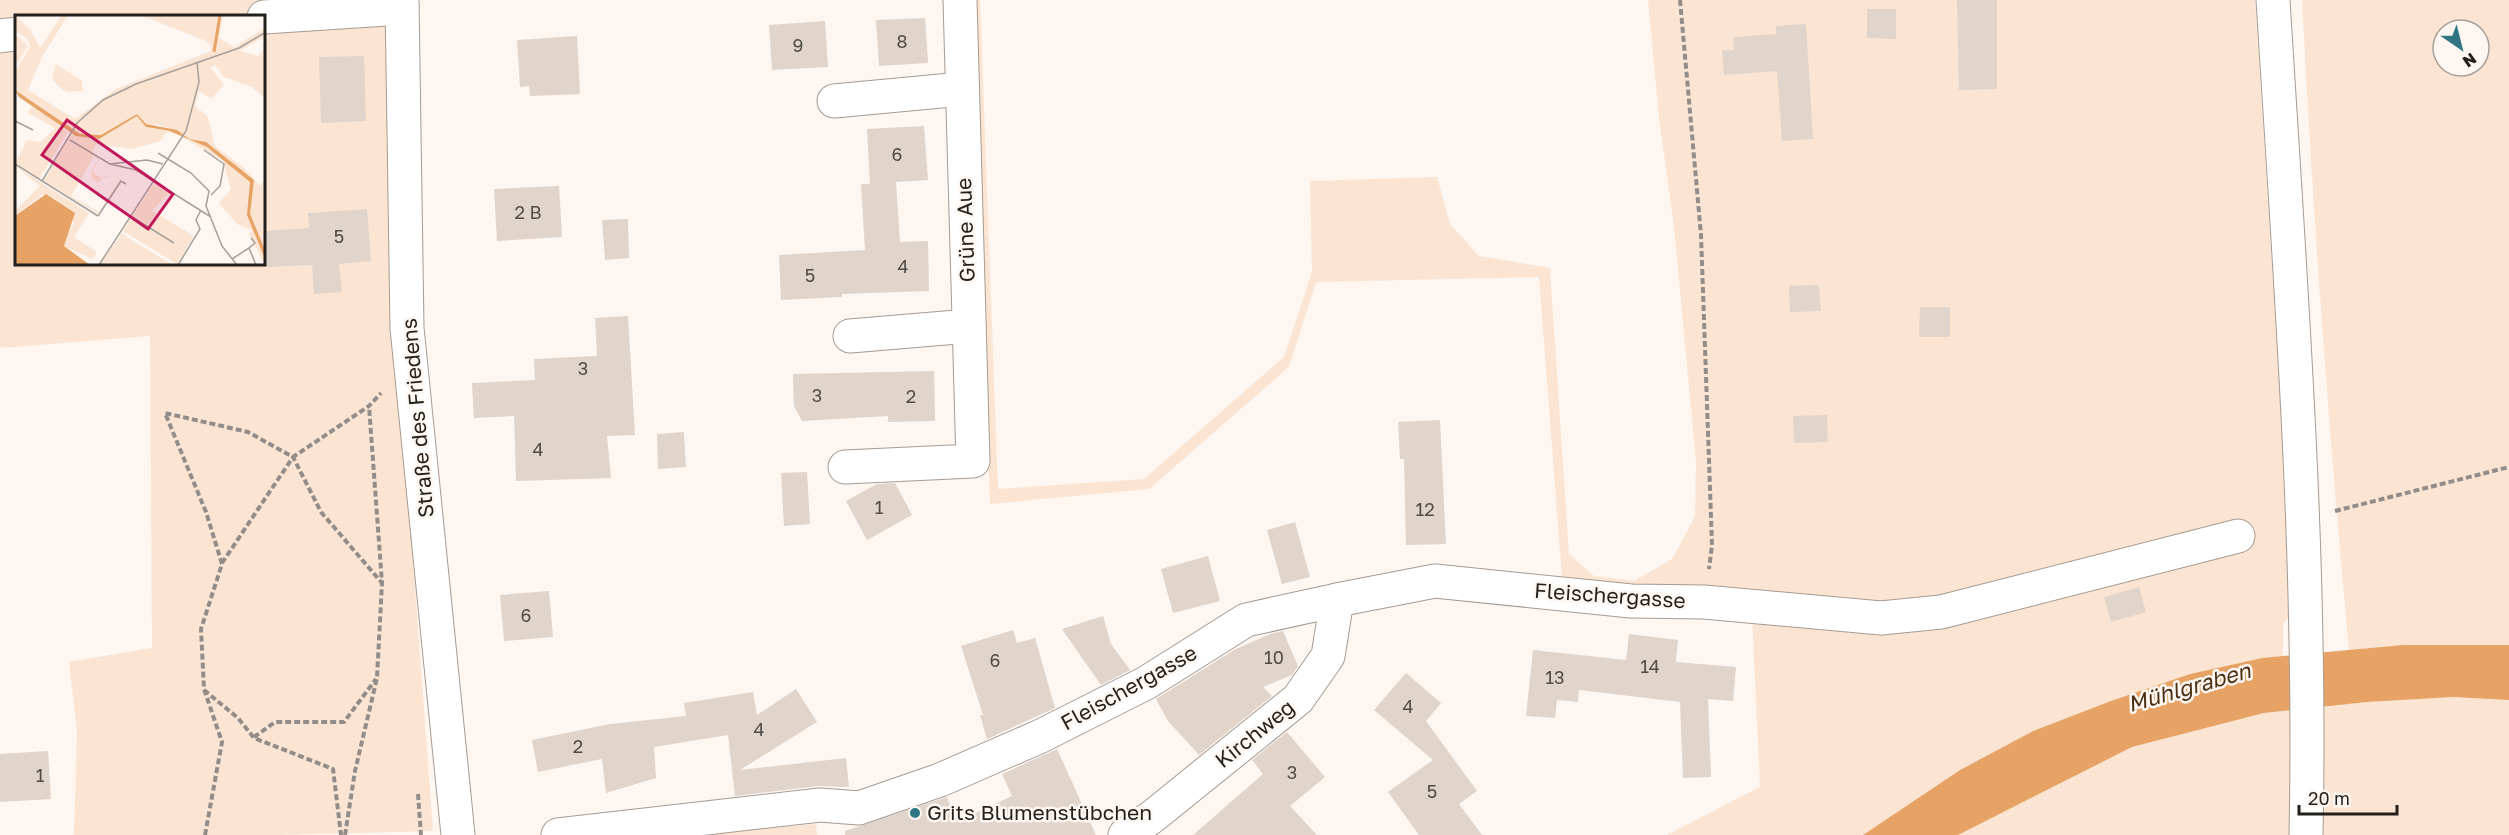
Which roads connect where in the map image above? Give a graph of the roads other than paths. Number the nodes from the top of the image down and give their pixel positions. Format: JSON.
{"nodes":[{"id":1,"x":960,"y":0,"type":"edge"},
{"id":2,"x":2273,"y":0,"type":"edge"},
{"id":3,"x":402,"y":4,"type":"edge"},
{"id":4,"x":266,"y":17,"type":"edge"},
{"id":5,"x":15,"y":34,"type":"edge"},
{"id":6,"x":0,"y":36,"type":"edge"},
{"id":7,"x":962,"y":89,"type":"junction"},
{"id":8,"x":834,"y":101,"type":"dead end"},
{"id":9,"x":969,"y":326,"type":"junction"},
{"id":10,"x":850,"y":336,"type":"dead end"},
{"id":11,"x":845,"y":467,"type":"dead end"},
{"id":12,"x":2238,"y":536,"type":"dead end"},
{"id":13,"x":1337,"y":600,"type":"junction"},
{"id":14,"x":458,"y":835,"type":"edge"},
{"id":15,"x":558,"y":835,"type":"edge"},
{"id":16,"x":1125,"y":835,"type":"edge"},
{"id":17,"x":2306,"y":835,"type":"edge"}],
"edges":[{"from":1,"to":7,"type":"street","name":"Grüne Aue"},
{"from":2,"to":17,"type":"street"},
{"from":3,"to":4,"type":"street"},
{"from":3,"to":14,"type":"street","name":"Straße des Friedens"},
{"from":5,"to":6,"type":"street"},
{"from":7,"to":8,"type":"street"},
{"from":7,"to":9,"type":"street","name":"Grüne Aue"},
{"from":9,"to":10,"type":"street"},
{"from":9,"to":11,"type":"street","name":"Grüne Aue"},
{"from":12,"to":13,"type":"street","name":"Fleischergasse"},
{"from":13,"to":15,"type":"street","name":"Fleischergasse"},
{"from":13,"to":16,"type":"street","name":"Kirchweg"}]}
